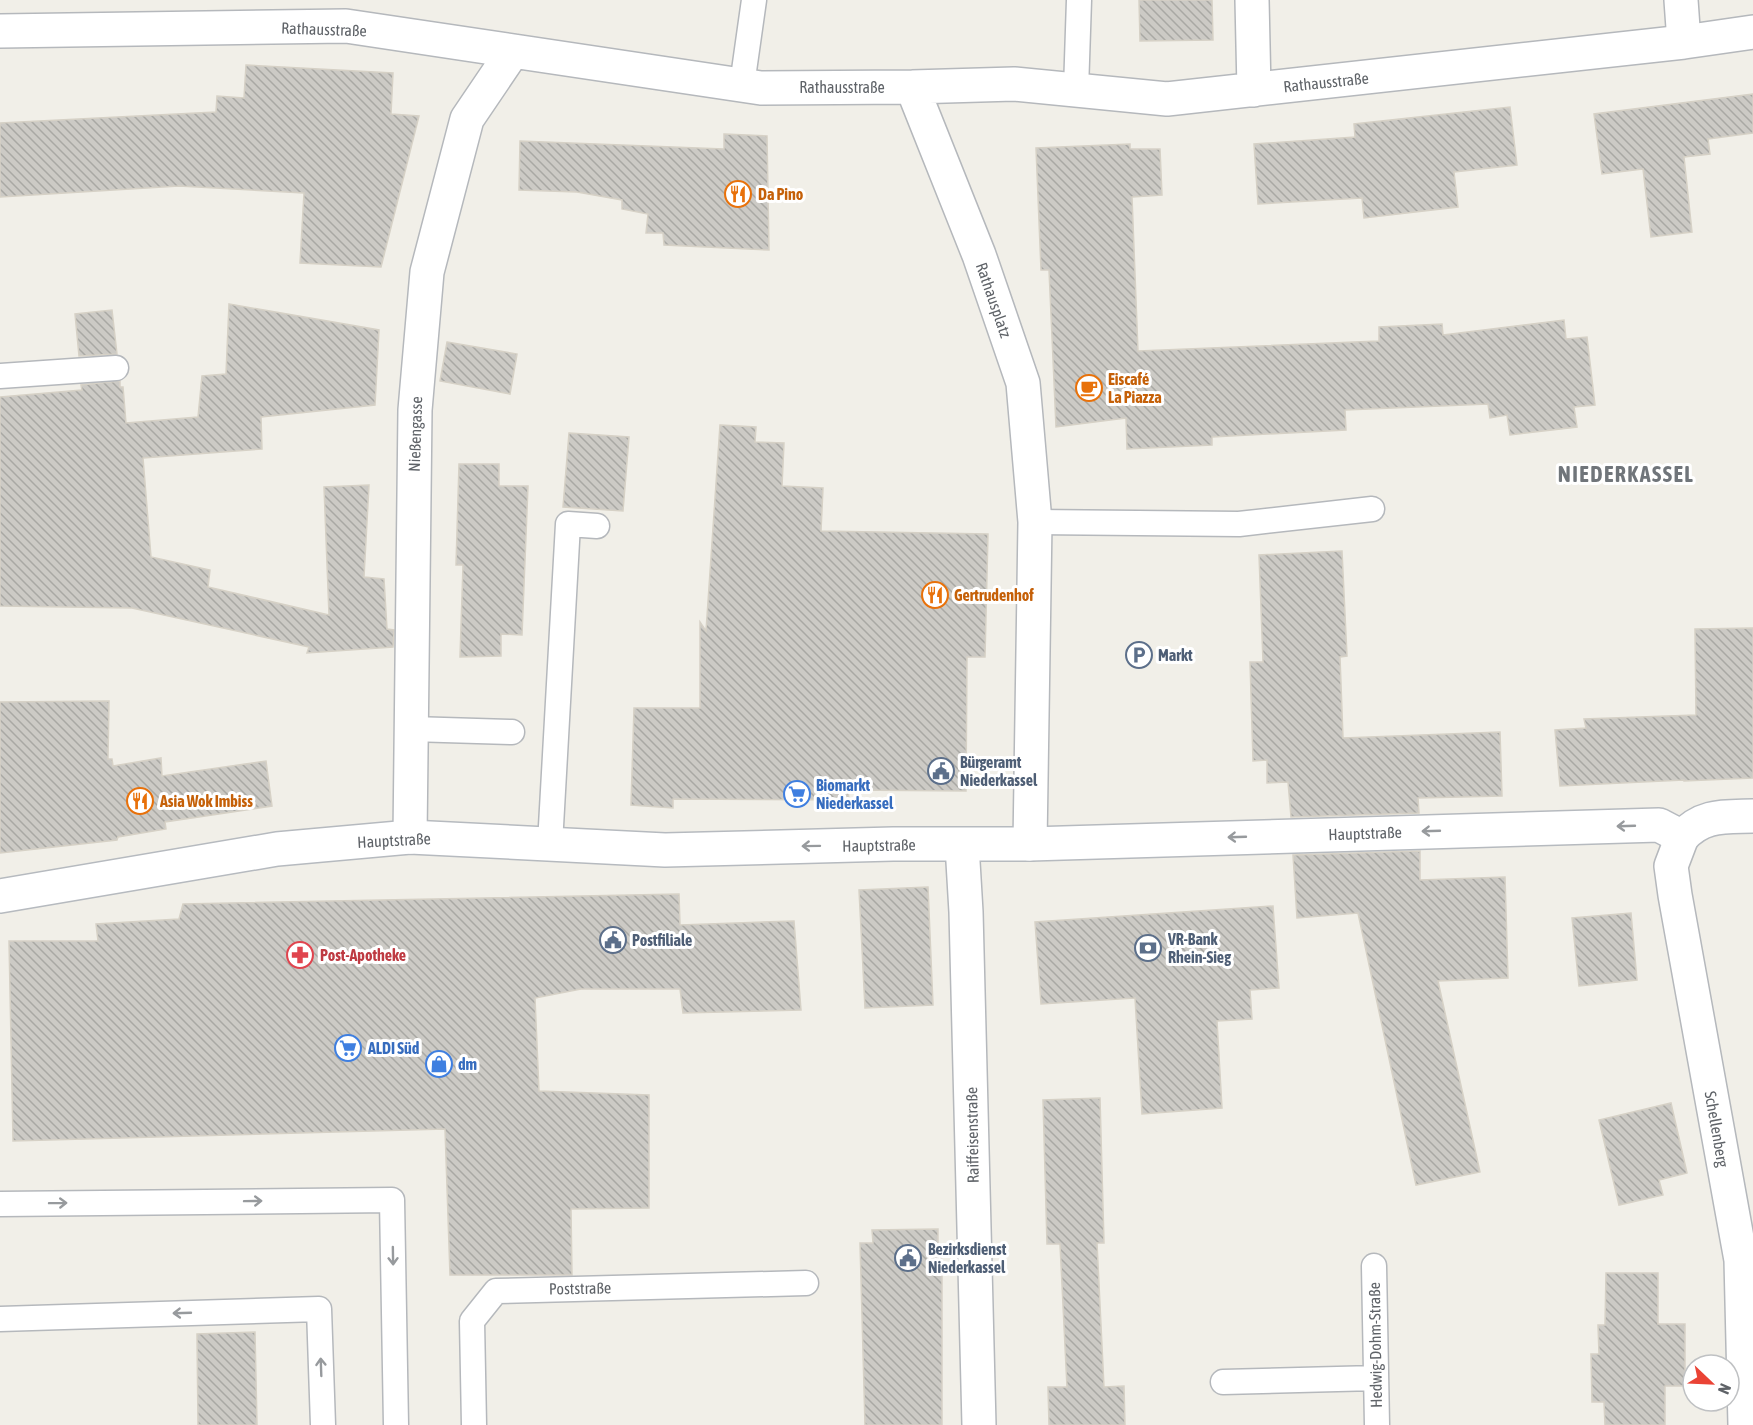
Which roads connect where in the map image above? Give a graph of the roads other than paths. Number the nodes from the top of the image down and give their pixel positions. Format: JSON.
{"nodes":[{"id":1,"x":754,"y":0,"type":"edge"},
{"id":2,"x":1079,"y":0,"type":"edge"},
{"id":3,"x":1252,"y":0,"type":"edge"},
{"id":4,"x":1681,"y":0,"type":"edge"},
{"id":5,"x":0,"y":31,"type":"edge"},
{"id":6,"x":1753,"y":32,"type":"edge"},
{"id":7,"x":1684,"y":42,"type":"junction"},
{"id":8,"x":513,"y":51,"type":"junction"},
{"id":9,"x":742,"y":85,"type":"junction"},
{"id":10,"x":912,"y":87,"type":"junction"},
{"id":11,"x":1076,"y":90,"type":"junction"},
{"id":12,"x":1254,"y":90,"type":"junction"},
{"id":13,"x":116,"y":368,"type":"dead end"},
{"id":14,"x":0,"y":376,"type":"edge"},
{"id":15,"x":1372,"y":509,"type":"dead end"},
{"id":16,"x":1035,"y":522,"type":"junction"},
{"id":17,"x":597,"y":526,"type":"dead end"},
{"id":18,"x":411,"y":729,"type":"junction"},
{"id":19,"x":512,"y":732,"type":"dead end"},
{"id":20,"x":1753,"y":816,"type":"edge"},
{"id":21,"x":410,"y":837,"type":"junction"},
{"id":22,"x":1682,"y":837,"type":"junction"},
{"id":23,"x":550,"y":844,"type":"junction"},
{"id":24,"x":1030,"y":844,"type":"junction"},
{"id":25,"x":962,"y":845,"type":"junction"},
{"id":26,"x":0,"y":896,"type":"edge"},
{"id":27,"x":0,"y":1204,"type":"edge"},
{"id":28,"x":1374,"y":1266,"type":"dead end"},
{"id":29,"x":806,"y":1283,"type":"dead end"},
{"id":30,"x":0,"y":1319,"type":"edge"},
{"id":31,"x":1376,"y":1377,"type":"junction"},
{"id":32,"x":1223,"y":1382,"type":"dead end"},
{"id":33,"x":323,"y":1425,"type":"edge"},
{"id":34,"x":396,"y":1425,"type":"edge"},
{"id":35,"x":474,"y":1425,"type":"edge"},
{"id":36,"x":979,"y":1425,"type":"edge"},
{"id":37,"x":1377,"y":1425,"type":"edge"},
{"id":38,"x":1745,"y":1425,"type":"edge"}],
"edges":[{"from":1,"to":9,"type":"lane"},
{"from":2,"to":11,"type":"lane"},
{"from":3,"to":12,"type":"street"},
{"from":4,"to":7,"type":"street"},
{"from":5,"to":8,"type":"street","name":"Rathausstraße"},
{"from":6,"to":7,"type":"street","name":"Rathausstraße"},
{"from":7,"to":12,"type":"street","name":"Rathausstraße"},
{"from":8,"to":9,"type":"street","name":"Rathausstraße"},
{"from":8,"to":18,"type":"street","name":"Nießengasse"},
{"from":9,"to":10,"type":"street","name":"Rathausstraße"},
{"from":10,"to":11,"type":"street","name":"Rathausstraße"},
{"from":10,"to":16,"type":"street","name":"Rathausplatz"},
{"from":11,"to":12,"type":"street","name":"Rathausstraße"},
{"from":13,"to":14,"type":"lane"},
{"from":15,"to":16,"type":"lane"},
{"from":16,"to":24,"type":"street","name":"Rathausplatz"},
{"from":17,"to":23,"type":"lane"},
{"from":18,"to":19,"type":"lane"},
{"from":18,"to":21,"type":"street","name":"Nießengasse"},
{"from":20,"to":22,"type":"street"},
{"from":21,"to":23,"type":"street","name":"Hauptstraße"},
{"from":21,"to":26,"type":"street","name":"Hauptstraße"},
{"from":22,"to":24,"type":"street","name":"Hauptstraße","one_way":true},
{"from":22,"to":38,"type":"street","name":"Schellenberg"},
{"from":25,"to":23,"type":"street","name":"Hauptstraße","one_way":true},
{"from":24,"to":25,"type":"street","name":"Hauptstraße"},
{"from":25,"to":36,"type":"street","name":"Raiffeisenstraße"},
{"from":27,"to":34,"type":"lane","one_way":true},
{"from":28,"to":31,"type":"lane","name":"Hedwig-Dohm-Straße"},
{"from":29,"to":35,"type":"lane","name":"Poststraße"},
{"from":33,"to":30,"type":"lane","one_way":true},
{"from":31,"to":32,"type":"lane"},
{"from":31,"to":37,"type":"lane","name":"Hedwig-Dohm-Straße"}]}
